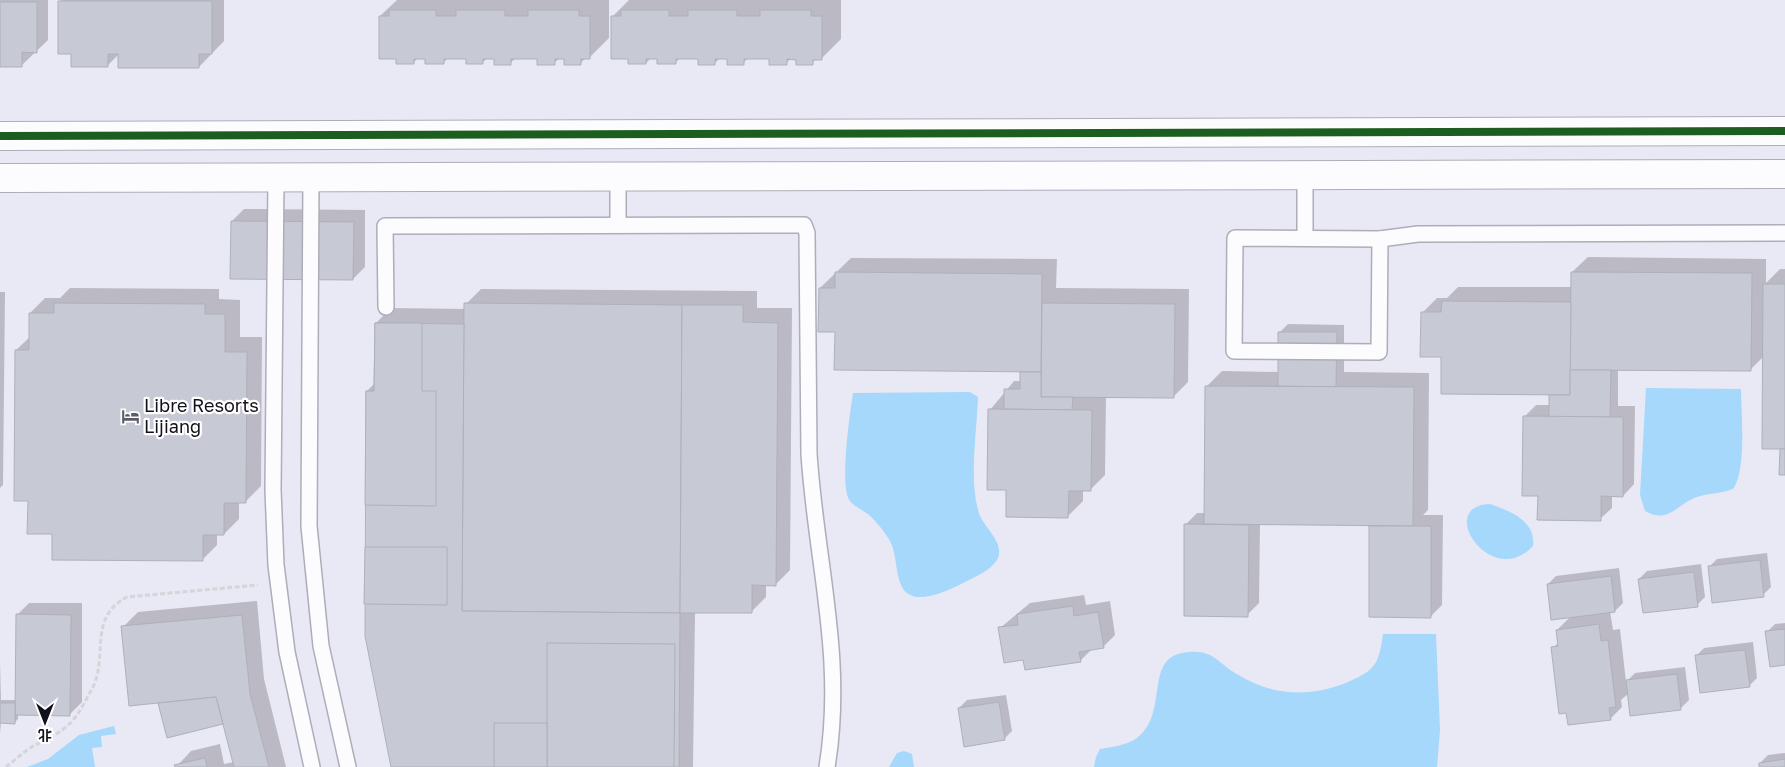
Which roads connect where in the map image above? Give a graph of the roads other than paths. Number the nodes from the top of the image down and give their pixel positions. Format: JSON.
{"nodes":[{"id":1,"x":1785,"y":131,"type":"edge"},
{"id":2,"x":0,"y":136,"type":"edge"},
{"id":3,"x":1785,"y":174,"type":"edge"},
{"id":4,"x":1306,"y":175,"type":"junction"},
{"id":5,"x":618,"y":177,"type":"junction"},
{"id":6,"x":0,"y":178,"type":"edge"},
{"id":7,"x":276,"y":178,"type":"junction"},
{"id":8,"x":311,"y":178,"type":"junction"},
{"id":9,"x":618,"y":225,"type":"junction"},
{"id":10,"x":1785,"y":233,"type":"edge"},
{"id":11,"x":1306,"y":238,"type":"junction"},
{"id":12,"x":1380,"y":239,"type":"junction"},
{"id":13,"x":386,"y":307,"type":"dead end"},
{"id":14,"x":312,"y":767,"type":"edge"},
{"id":15,"x":348,"y":767,"type":"edge"},
{"id":16,"x":827,"y":767,"type":"edge"}],
"edges":[{"from":1,"to":2,"type":"street"},
{"from":3,"to":4,"type":"street"},
{"from":4,"to":5,"type":"street"},
{"from":4,"to":11,"type":"lane"},
{"from":5,"to":8,"type":"street"},
{"from":5,"to":9,"type":"lane"},
{"from":6,"to":7,"type":"street"},
{"from":7,"to":8,"type":"street"},
{"from":7,"to":14,"type":"lane"},
{"from":8,"to":15,"type":"lane"},
{"from":9,"to":13,"type":"lane"},
{"from":9,"to":16,"type":"lane"},
{"from":10,"to":12,"type":"lane"},
{"from":11,"to":12,"type":"lane"},
{"from":11,"to":12,"type":"lane"}]}
